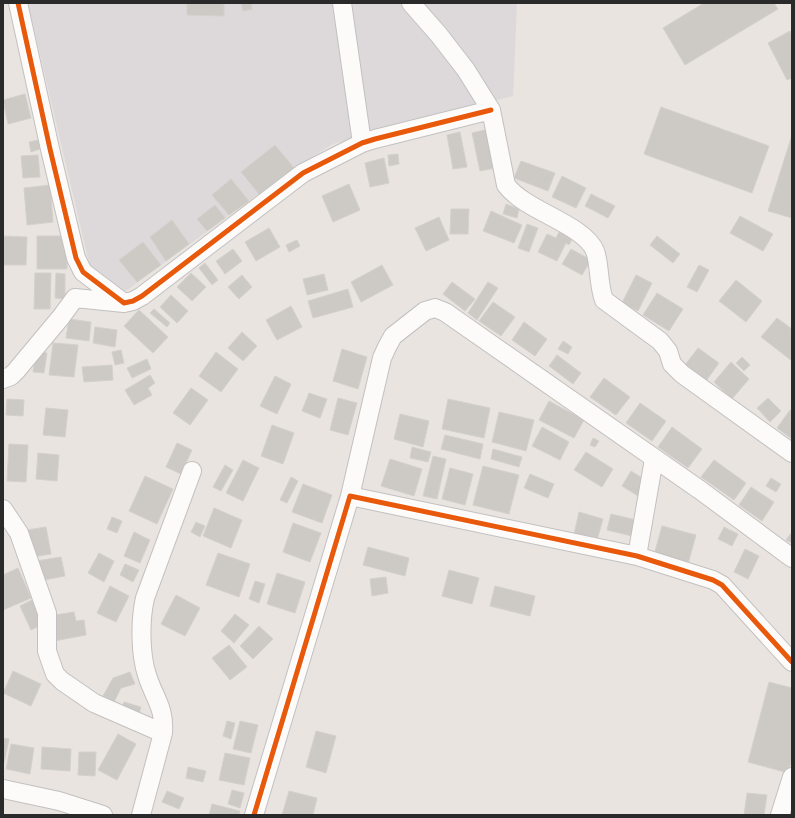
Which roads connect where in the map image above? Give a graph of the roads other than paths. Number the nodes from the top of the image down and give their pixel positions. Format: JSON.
{"nodes":[{"id":1,"x":18,"y":3,"type":"edge"},
{"id":2,"x":342,"y":3,"type":"edge"},
{"id":3,"x":411,"y":3,"type":"edge"},
{"id":4,"x":491,"y":110,"type":"junction"},
{"id":5,"x":362,"y":143,"type":"junction"},
{"id":6,"x":83,"y":272,"type":"junction"},
{"id":7,"x":74,"y":298,"type":"junction"},
{"id":8,"x":124,"y":303,"type":"junction"},
{"id":9,"x":3,"y":380,"type":"edge"},
{"id":10,"x":792,"y":453,"type":"edge"},
{"id":11,"x":654,"y":459,"type":"junction"},
{"id":12,"x":192,"y":471,"type":"dead end"},
{"id":13,"x":350,"y":496,"type":"junction"},
{"id":14,"x":3,"y":509,"type":"edge"},
{"id":15,"x":636,"y":556,"type":"junction"},
{"id":16,"x":792,"y":558,"type":"edge"},
{"id":17,"x":792,"y":662,"type":"edge"},
{"id":18,"x":163,"y":733,"type":"junction"},
{"id":19,"x":792,"y":777,"type":"edge"},
{"id":20,"x":3,"y":789,"type":"edge"},
{"id":21,"x":103,"y":815,"type":"edge"},
{"id":22,"x":141,"y":815,"type":"edge"},
{"id":23,"x":254,"y":815,"type":"edge"},
{"id":24,"x":780,"y":815,"type":"edge"}],
"edges":[{"from":1,"to":6,"type":"street"},
{"from":2,"to":5,"type":"street"},
{"from":3,"to":4,"type":"street"},
{"from":4,"to":5,"type":"street"},
{"from":4,"to":10,"type":"street"},
{"from":5,"to":8,"type":"street"},
{"from":6,"to":7,"type":"street"},
{"from":6,"to":8,"type":"street"},
{"from":7,"to":8,"type":"street"},
{"from":7,"to":9,"type":"street"},
{"from":11,"to":13,"type":"street"},
{"from":11,"to":15,"type":"street"},
{"from":11,"to":16,"type":"street"},
{"from":12,"to":18,"type":"street"},
{"from":13,"to":15,"type":"street"},
{"from":13,"to":23,"type":"street"},
{"from":14,"to":18,"type":"street"},
{"from":15,"to":17,"type":"street"},
{"from":18,"to":22,"type":"street"},
{"from":19,"to":24,"type":"street"},
{"from":20,"to":21,"type":"street"}]}
